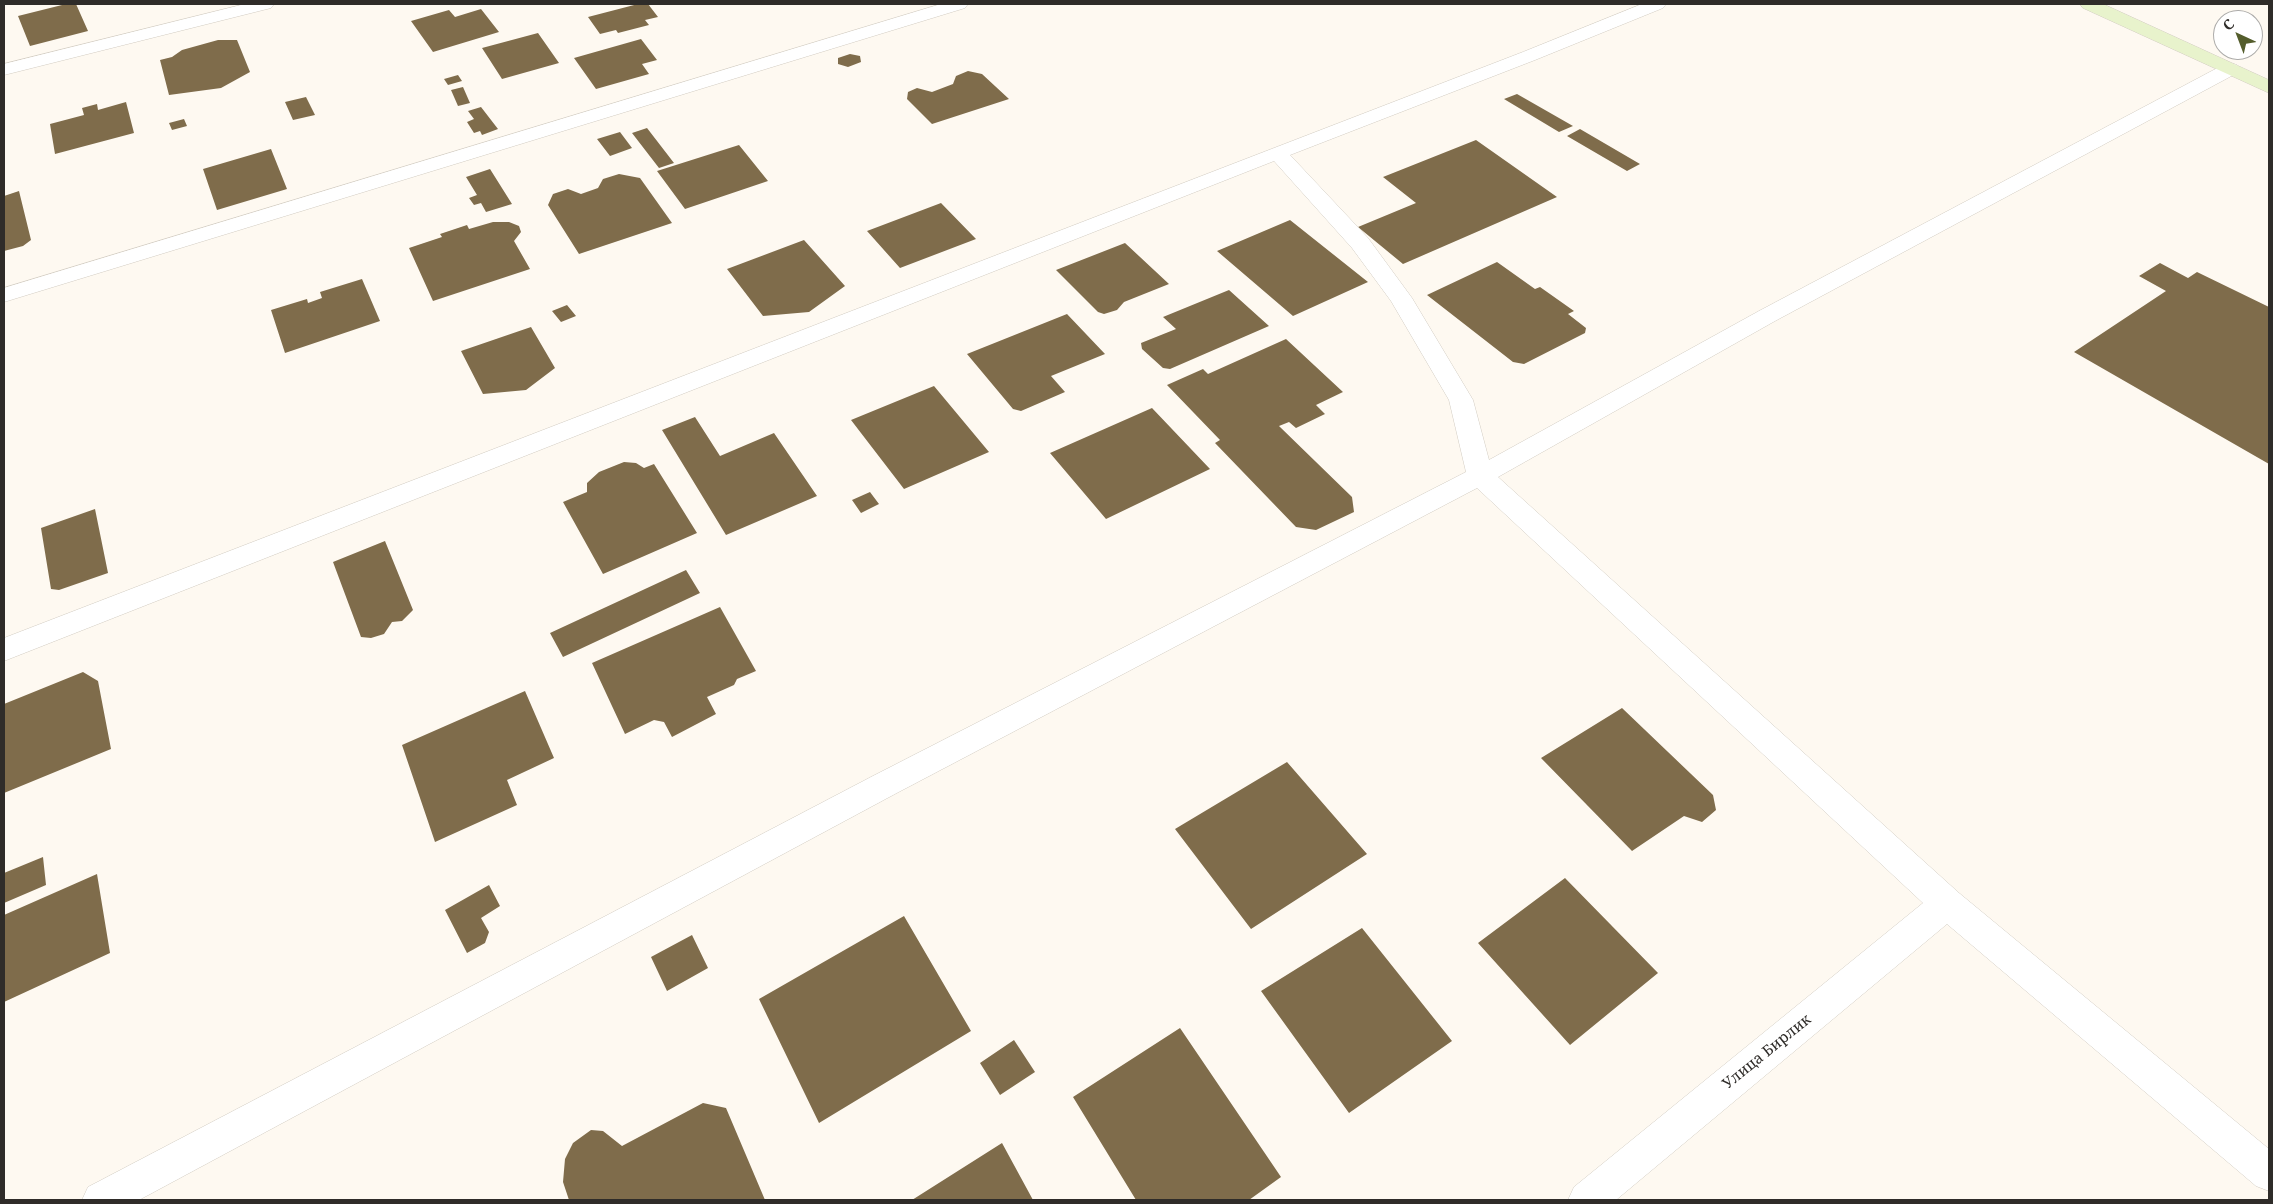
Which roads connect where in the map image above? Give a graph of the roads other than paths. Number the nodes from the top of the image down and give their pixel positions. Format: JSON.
{"nodes":[{"id":1,"x":266,"y":4,"type":"edge"},
{"id":2,"x":958,"y":4,"type":"edge"},
{"id":3,"x":1657,"y":4,"type":"edge"},
{"id":4,"x":2089,"y":4,"type":"edge"},
{"id":5,"x":2230,"y":69,"type":"junction"},
{"id":6,"x":4,"y":70,"type":"edge"},
{"id":7,"x":2269,"y":88,"type":"edge"},
{"id":8,"x":1277,"y":153,"type":"junction"},
{"id":9,"x":4,"y":295,"type":"edge"},
{"id":10,"x":1480,"y":476,"type":"junction"},
{"id":11,"x":4,"y":650,"type":"edge"},
{"id":12,"x":1947,"y":904,"type":"junction"},
{"id":13,"x":2269,"y":1173,"type":"edge"},
{"id":14,"x":102,"y":1200,"type":"edge"},
{"id":15,"x":1586,"y":1200,"type":"edge"}],
"edges":[{"from":1,"to":6,"type":"street"},
{"from":2,"to":9,"type":"street"},
{"from":3,"to":8,"type":"street"},
{"from":4,"to":5,"type":"main road"},
{"from":5,"to":7,"type":"main road"},
{"from":5,"to":10,"type":"street"},
{"from":8,"to":10,"type":"street"},
{"from":8,"to":11,"type":"street"},
{"from":10,"to":12,"type":"street"},
{"from":10,"to":14,"type":"street"},
{"from":12,"to":13,"type":"street"},
{"from":12,"to":15,"type":"street","name":"Улица Бирлик"}]}
